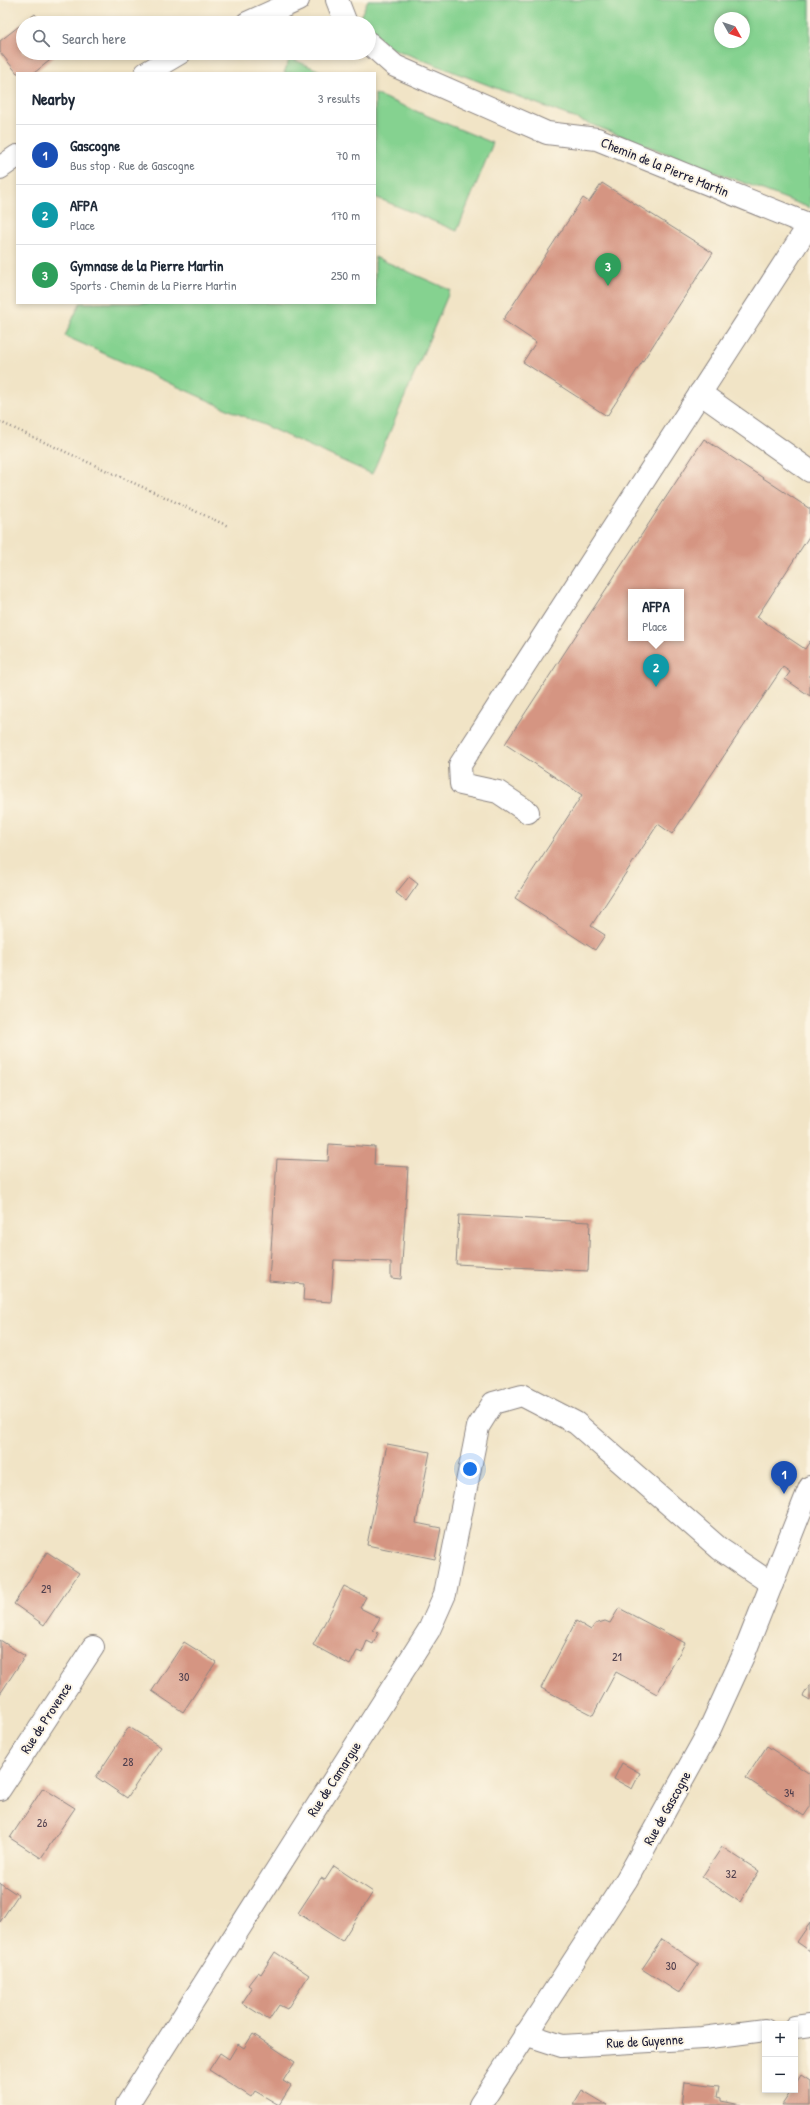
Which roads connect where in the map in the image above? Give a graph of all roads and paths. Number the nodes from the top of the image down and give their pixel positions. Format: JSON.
{"nodes":[{"id":1,"x":298,"y":0,"type":"edge"},
{"id":2,"x":337,"y":0,"type":"edge"},
{"id":3,"x":263,"y":16,"type":"edge"},
{"id":4,"x":343,"y":16,"type":"edge"},
{"id":5,"x":376,"y":49,"type":"edge"},
{"id":6,"x":168,"y":60,"type":"edge"},
{"id":7,"x":148,"y":72,"type":"edge"},
{"id":8,"x":16,"y":157,"type":"edge"},
{"id":9,"x":0,"y":168,"type":"edge"},
{"id":10,"x":810,"y":225,"type":"edge"},
{"id":11,"x":700,"y":393,"type":"junction"},
{"id":12,"x":0,"y":422,"type":"edge"},
{"id":13,"x":810,"y":471,"type":"edge"},
{"id":14,"x":228,"y":526,"type":"dead end"},
{"id":15,"x":528,"y":812,"type":"dead end"},
{"id":16,"x":810,"y":1487,"type":"edge"},
{"id":17,"x":772,"y":1584,"type":"junction"},
{"id":18,"x":92,"y":1647,"type":"dead end"},
{"id":19,"x":0,"y":1789,"type":"edge"},
{"id":20,"x":810,"y":2025,"type":"edge"},
{"id":21,"x":798,"y":2026,"type":"edge"},
{"id":22,"x":762,"y":2030,"type":"edge"},
{"id":23,"x":526,"y":2034,"type":"junction"},
{"id":24,"x":127,"y":2105,"type":"edge"},
{"id":25,"x":480,"y":2105,"type":"edge"}],
"edges":[{"from":1,"to":3,"type":"street"},
{"from":2,"to":4,"type":"street"},
{"from":5,"to":10,"type":"street","name":"Chemin de la Pierre Martin"},
{"from":6,"to":7,"type":"street"},
{"from":8,"to":9,"type":"street"},
{"from":10,"to":11,"type":"street"},
{"from":11,"to":13,"type":"street"},
{"from":11,"to":15,"type":"street"},
{"from":12,"to":14,"type":"path"},
{"from":16,"to":17,"type":"street","name":"Rue de Gascogne"},
{"from":17,"to":23,"type":"street","name":"Rue de Gascogne"},
{"from":17,"to":24,"type":"street","name":"Rue de Camargue"},
{"from":18,"to":19,"type":"street","name":"Rue de Provence"},
{"from":20,"to":21,"type":"street"},
{"from":22,"to":23,"type":"street","name":"Rue de Guyenne"},
{"from":23,"to":25,"type":"street","name":"Rue de Gascogne"}]}
